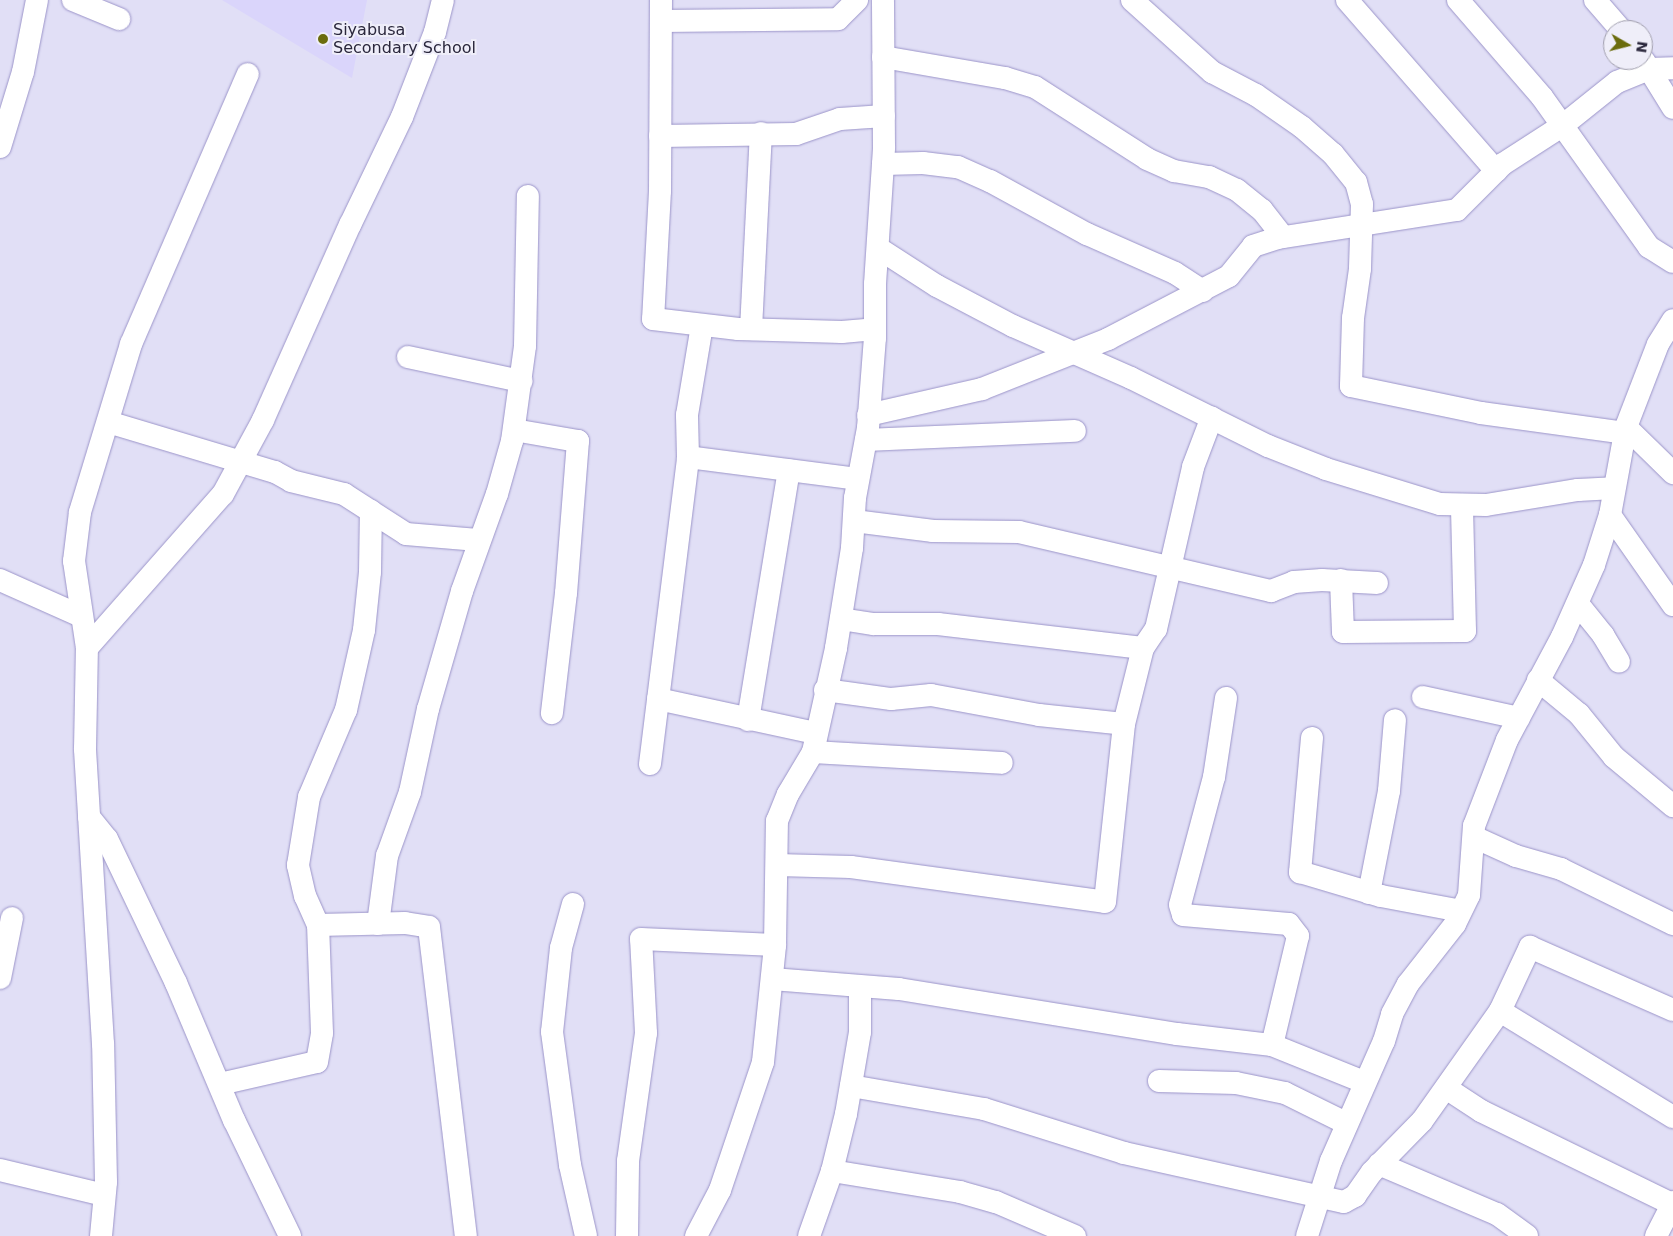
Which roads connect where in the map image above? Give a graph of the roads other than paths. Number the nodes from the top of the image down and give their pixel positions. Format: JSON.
{"nodes":[{"id":1,"x":38,"y":0,"type":"edge"},
{"id":2,"x":73,"y":0,"type":"edge"},
{"id":3,"x":443,"y":0,"type":"edge"},
{"id":4,"x":856,"y":0,"type":"edge"},
{"id":5,"x":884,"y":0,"type":"edge"},
{"id":6,"x":1132,"y":0,"type":"edge"},
{"id":7,"x":1347,"y":0,"type":"edge"},
{"id":8,"x":1458,"y":0,"type":"edge"},
{"id":9,"x":1596,"y":0,"type":"edge"},
{"id":10,"x":661,"y":11,"type":"edge"},
{"id":11,"x":119,"y":19,"type":"dead end"},
{"id":12,"x":1613,"y":20,"type":"edge"},
{"id":13,"x":883,"y":57,"type":"junction"},
{"id":14,"x":1653,"y":66,"type":"edge"},
{"id":15,"x":1673,"y":68,"type":"edge"},
{"id":16,"x":1637,"y":70,"type":"edge"},
{"id":17,"x":1649,"y":70,"type":"edge"},
{"id":18,"x":248,"y":74,"type":"dead end"},
{"id":19,"x":1673,"y":108,"type":"edge"},
{"id":20,"x":884,"y":116,"type":"junction"},
{"id":21,"x":1562,"y":126,"type":"junction"},
{"id":22,"x":761,"y":132,"type":"junction"},
{"id":23,"x":660,"y":136,"type":"junction"},
{"id":24,"x":0,"y":147,"type":"edge"},
{"id":25,"x":884,"y":164,"type":"junction"},
{"id":26,"x":1496,"y":171,"type":"junction"},
{"id":27,"x":528,"y":196,"type":"dead end"},
{"id":28,"x":1361,"y":227,"type":"junction"},
{"id":29,"x":1283,"y":237,"type":"junction"},
{"id":30,"x":878,"y":248,"type":"junction"},
{"id":31,"x":1673,"y":262,"type":"edge"},
{"id":32,"x":1203,"y":291,"type":"junction"},
{"id":33,"x":1673,"y":320,"type":"edge"},
{"id":34,"x":702,"y":325,"type":"junction"},
{"id":35,"x":751,"y":329,"type":"junction"},
{"id":36,"x":875,"y":329,"type":"junction"},
{"id":37,"x":1665,"y":349,"type":"edge"},
{"id":38,"x":1075,"y":353,"type":"junction"},
{"id":39,"x":408,"y":357,"type":"dead end"},
{"id":40,"x":522,"y":381,"type":"junction"},
{"id":41,"x":868,"y":416,"type":"junction"},
{"id":42,"x":1212,"y":417,"type":"junction"},
{"id":43,"x":108,"y":422,"type":"junction"},
{"id":44,"x":514,"y":430,"type":"junction"},
{"id":45,"x":1625,"y":430,"type":"junction"},
{"id":46,"x":1075,"y":431,"type":"dead end"},
{"id":47,"x":866,"y":440,"type":"junction"},
{"id":48,"x":688,"y":457,"type":"junction"},
{"id":49,"x":240,"y":462,"type":"junction"},
{"id":50,"x":789,"y":470,"type":"junction"},
{"id":51,"x":1673,"y":473,"type":"edge"},
{"id":52,"x":858,"y":479,"type":"junction"},
{"id":53,"x":1614,"y":488,"type":"junction"},
{"id":54,"x":1462,"y":505,"type":"junction"},
{"id":55,"x":371,"y":511,"type":"junction"},
{"id":56,"x":1610,"y":515,"type":"junction"},
{"id":57,"x":854,"y":521,"type":"junction"},
{"id":58,"x":478,"y":540,"type":"junction"},
{"id":59,"x":1171,"y":566,"type":"junction"},
{"id":60,"x":0,"y":580,"type":"edge"},
{"id":61,"x":1340,"y":580,"type":"junction"},
{"id":62,"x":1377,"y":583,"type":"dead end"},
{"id":63,"x":1578,"y":604,"type":"junction"},
{"id":64,"x":1673,"y":605,"type":"edge"},
{"id":65,"x":81,"y":616,"type":"junction"},
{"id":66,"x":841,"y":619,"type":"junction"},
{"id":67,"x":87,"y":648,"type":"junction"},
{"id":68,"x":1143,"y":648,"type":"junction"},
{"id":69,"x":1619,"y":662,"type":"dead end"},
{"id":70,"x":1538,"y":680,"type":"junction"},
{"id":71,"x":825,"y":690,"type":"junction"},
{"id":72,"x":1423,"y":696,"type":"dead end"},
{"id":73,"x":1226,"y":698,"type":"dead end"},
{"id":74,"x":658,"y":699,"type":"junction"},
{"id":75,"x":552,"y":713,"type":"dead end"},
{"id":76,"x":1519,"y":718,"type":"junction"},
{"id":77,"x":748,"y":720,"type":"junction"},
{"id":78,"x":1395,"y":720,"type":"dead end"},
{"id":79,"x":1124,"y":724,"type":"junction"},
{"id":80,"x":1312,"y":738,"type":"dead end"},
{"id":81,"x":814,"y":742,"type":"junction"},
{"id":82,"x":1002,"y":763,"type":"dead end"},
{"id":83,"x":650,"y":764,"type":"dead end"},
{"id":84,"x":1673,"y":806,"type":"edge"},
{"id":85,"x":89,"y":817,"type":"junction"},
{"id":86,"x":1474,"y":837,"type":"junction"},
{"id":87,"x":777,"y":865,"type":"junction"},
{"id":88,"x":1369,"y":892,"type":"junction"},
{"id":89,"x":573,"y":904,"type":"dead end"},
{"id":90,"x":1461,"y":911,"type":"junction"},
{"id":91,"x":12,"y":918,"type":"dead end"},
{"id":92,"x":378,"y":924,"type":"junction"},
{"id":93,"x":1673,"y":924,"type":"edge"},
{"id":94,"x":318,"y":925,"type":"junction"},
{"id":95,"x":775,"y":945,"type":"junction"},
{"id":96,"x":0,"y":978,"type":"edge"},
{"id":97,"x":772,"y":979,"type":"junction"},
{"id":98,"x":860,"y":988,"type":"junction"},
{"id":99,"x":1673,"y":1010,"type":"edge"},
{"id":100,"x":1500,"y":1011,"type":"junction"},
{"id":101,"x":1272,"y":1045,"type":"junction"},
{"id":102,"x":1159,"y":1081,"type":"dead end"},
{"id":103,"x":1364,"y":1082,"type":"junction"},
{"id":104,"x":220,"y":1084,"type":"junction"},
{"id":105,"x":851,"y":1086,"type":"junction"},
{"id":106,"x":1446,"y":1088,"type":"junction"},
{"id":107,"x":1673,"y":1117,"type":"edge"},
{"id":108,"x":1346,"y":1123,"type":"junction"},
{"id":109,"x":1379,"y":1164,"type":"junction"},
{"id":110,"x":0,"y":1170,"type":"edge"},
{"id":111,"x":832,"y":1171,"type":"junction"},
{"id":112,"x":104,"y":1195,"type":"junction"},
{"id":113,"x":1321,"y":1200,"type":"junction"},
{"id":114,"x":1672,"y":1203,"type":"edge"},
{"id":115,"x":101,"y":1236,"type":"edge"},
{"id":116,"x":290,"y":1236,"type":"edge"},
{"id":117,"x":466,"y":1236,"type":"edge"},
{"id":118,"x":586,"y":1236,"type":"edge"},
{"id":119,"x":626,"y":1236,"type":"edge"},
{"id":120,"x":696,"y":1236,"type":"edge"},
{"id":121,"x":809,"y":1236,"type":"edge"},
{"id":122,"x":1075,"y":1236,"type":"edge"},
{"id":123,"x":1306,"y":1236,"type":"edge"},
{"id":124,"x":1527,"y":1236,"type":"edge"},
{"id":125,"x":1656,"y":1236,"type":"edge"}],
"edges":[{"from":1,"to":24,"type":"street"},
{"from":2,"to":11,"type":"street"},
{"from":3,"to":49,"type":"street"},
{"from":4,"to":10,"type":"street"},
{"from":5,"to":13,"type":"street"},
{"from":6,"to":28,"type":"street"},
{"from":7,"to":26,"type":"street"},
{"from":8,"to":21,"type":"street"},
{"from":9,"to":12,"type":"street"},
{"from":10,"to":23,"type":"street"},
{"from":13,"to":20,"type":"street"},
{"from":13,"to":29,"type":"street"},
{"from":14,"to":15,"type":"street"},
{"from":16,"to":21,"type":"street"},
{"from":17,"to":19,"type":"street"},
{"from":18,"to":43,"type":"street"},
{"from":20,"to":22,"type":"street"},
{"from":20,"to":25,"type":"street"},
{"from":21,"to":26,"type":"street"},
{"from":21,"to":31,"type":"street"},
{"from":22,"to":23,"type":"street"},
{"from":22,"to":35,"type":"street"},
{"from":23,"to":34,"type":"street"},
{"from":25,"to":30,"type":"street"},
{"from":25,"to":32,"type":"street"},
{"from":26,"to":28,"type":"street"},
{"from":27,"to":40,"type":"street"},
{"from":28,"to":29,"type":"street"},
{"from":28,"to":45,"type":"street"},
{"from":29,"to":32,"type":"street"},
{"from":30,"to":36,"type":"street"},
{"from":30,"to":38,"type":"street"},
{"from":32,"to":38,"type":"street"},
{"from":33,"to":37,"type":"street"},
{"from":34,"to":35,"type":"street"},
{"from":34,"to":48,"type":"street"},
{"from":35,"to":36,"type":"street"},
{"from":36,"to":41,"type":"street"},
{"from":37,"to":45,"type":"street"},
{"from":38,"to":41,"type":"street"},
{"from":38,"to":42,"type":"street"},
{"from":39,"to":40,"type":"street"},
{"from":40,"to":44,"type":"street"},
{"from":41,"to":47,"type":"street"},
{"from":42,"to":54,"type":"street"},
{"from":42,"to":59,"type":"street"},
{"from":43,"to":49,"type":"street"},
{"from":43,"to":65,"type":"street"},
{"from":44,"to":58,"type":"street"},
{"from":44,"to":75,"type":"street"},
{"from":45,"to":51,"type":"street"},
{"from":45,"to":53,"type":"street"},
{"from":46,"to":47,"type":"street"},
{"from":47,"to":52,"type":"street"},
{"from":48,"to":50,"type":"street"},
{"from":48,"to":74,"type":"street"},
{"from":49,"to":55,"type":"street"},
{"from":49,"to":67,"type":"street"},
{"from":50,"to":52,"type":"street"},
{"from":50,"to":77,"type":"street"},
{"from":52,"to":57,"type":"street"},
{"from":53,"to":54,"type":"street"},
{"from":53,"to":56,"type":"street"},
{"from":54,"to":61,"type":"street"},
{"from":55,"to":58,"type":"street"},
{"from":55,"to":94,"type":"street"},
{"from":56,"to":63,"type":"street"},
{"from":56,"to":64,"type":"street"},
{"from":57,"to":59,"type":"street"},
{"from":57,"to":66,"type":"street"},
{"from":58,"to":92,"type":"street"},
{"from":59,"to":61,"type":"street"},
{"from":59,"to":68,"type":"street"},
{"from":60,"to":65,"type":"street"},
{"from":61,"to":62,"type":"street"},
{"from":63,"to":69,"type":"street"},
{"from":63,"to":70,"type":"street"},
{"from":65,"to":67,"type":"street"},
{"from":66,"to":68,"type":"street"},
{"from":66,"to":71,"type":"street"},
{"from":67,"to":85,"type":"street"},
{"from":68,"to":79,"type":"street"},
{"from":70,"to":76,"type":"street"},
{"from":70,"to":84,"type":"street"},
{"from":71,"to":79,"type":"street"},
{"from":71,"to":81,"type":"street"},
{"from":72,"to":76,"type":"street"},
{"from":73,"to":101,"type":"street"},
{"from":74,"to":77,"type":"street"},
{"from":74,"to":83,"type":"street"},
{"from":76,"to":86,"type":"street"},
{"from":77,"to":81,"type":"street"},
{"from":78,"to":88,"type":"street"},
{"from":79,"to":87,"type":"street"},
{"from":80,"to":88,"type":"street"},
{"from":81,"to":82,"type":"street"},
{"from":81,"to":87,"type":"street"},
{"from":85,"to":104,"type":"street"},
{"from":85,"to":112,"type":"street"},
{"from":86,"to":90,"type":"street"},
{"from":86,"to":93,"type":"street"},
{"from":87,"to":95,"type":"street"},
{"from":88,"to":90,"type":"street"},
{"from":89,"to":118,"type":"street"},
{"from":90,"to":103,"type":"street"},
{"from":91,"to":96,"type":"street"},
{"from":92,"to":94,"type":"street"},
{"from":92,"to":117,"type":"street"},
{"from":94,"to":104,"type":"street"},
{"from":95,"to":97,"type":"street"},
{"from":95,"to":119,"type":"street"},
{"from":97,"to":98,"type":"street"},
{"from":97,"to":120,"type":"street"},
{"from":98,"to":101,"type":"street"},
{"from":98,"to":105,"type":"street"},
{"from":99,"to":100,"type":"street"},
{"from":100,"to":106,"type":"street"},
{"from":100,"to":107,"type":"street"},
{"from":101,"to":103,"type":"street"},
{"from":102,"to":108,"type":"street"},
{"from":103,"to":108,"type":"street"},
{"from":104,"to":116,"type":"street"},
{"from":105,"to":111,"type":"street"},
{"from":105,"to":113,"type":"street"},
{"from":106,"to":109,"type":"street"},
{"from":106,"to":114,"type":"street"},
{"from":108,"to":113,"type":"street"},
{"from":109,"to":113,"type":"street"},
{"from":109,"to":124,"type":"street"},
{"from":110,"to":112,"type":"street"},
{"from":111,"to":121,"type":"street"},
{"from":111,"to":122,"type":"street"},
{"from":112,"to":115,"type":"street"},
{"from":113,"to":123,"type":"street"},
{"from":114,"to":125,"type":"street"}]}
